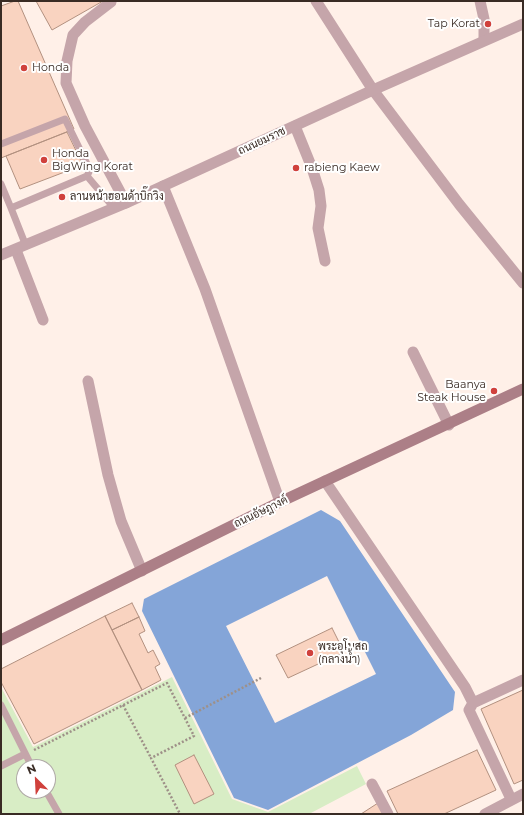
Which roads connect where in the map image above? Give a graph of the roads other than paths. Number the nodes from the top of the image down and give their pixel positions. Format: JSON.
{"nodes":[{"id":1,"x":316,"y":1,"type":"edge"},
{"id":2,"x":480,"y":1,"type":"edge"},
{"id":3,"x":111,"y":2,"type":"dead end"},
{"id":4,"x":523,"y":24,"type":"edge"},
{"id":5,"x":484,"y":40,"type":"junction"},
{"id":6,"x":373,"y":90,"type":"junction"},
{"id":7,"x":295,"y":126,"type":"junction"},
{"id":8,"x":1,"y":144,"type":"edge"},
{"id":9,"x":87,"y":176,"type":"junction"},
{"id":10,"x":1,"y":184,"type":"edge"},
{"id":11,"x":163,"y":186,"type":"junction"},
{"id":12,"x":126,"y":203,"type":"junction"},
{"id":13,"x":11,"y":208,"type":"junction"},
{"id":14,"x":114,"y":208,"type":"junction"},
{"id":15,"x":21,"y":248,"type":"junction"},
{"id":16,"x":1,"y":255,"type":"edge"},
{"id":17,"x":325,"y":261,"type":"dead end"},
{"id":18,"x":523,"y":283,"type":"edge"},
{"id":19,"x":43,"y":320,"type":"dead end"},
{"id":20,"x":413,"y":352,"type":"dead end"},
{"id":21,"x":88,"y":381,"type":"dead end"},
{"id":22,"x":523,"y":389,"type":"edge"},
{"id":23,"x":449,"y":425,"type":"junction"},
{"id":24,"x":325,"y":480,"type":"junction"},
{"id":25,"x":280,"y":502,"type":"junction"},
{"id":26,"x":142,"y":571,"type":"junction"},
{"id":27,"x":2,"y":637,"type":"edge"},
{"id":28,"x":523,"y":680,"type":"edge"},
{"id":29,"x":472,"y":703,"type":"junction"},
{"id":30,"x":1,"y":705,"type":"edge"},
{"id":31,"x":25,"y":754,"type":"junction"},
{"id":32,"x":28,"y":759,"type":"edge"},
{"id":33,"x":1,"y":766,"type":"edge"},
{"id":34,"x":372,"y":784,"type":"dead end"},
{"id":35,"x":523,"y":794,"type":"edge"},
{"id":36,"x":51,"y":799,"type":"edge"},
{"id":37,"x":511,"y":799,"type":"junction"},
{"id":38,"x":59,"y":814,"type":"edge"},
{"id":39,"x":388,"y":814,"type":"edge"},
{"id":40,"x":485,"y":814,"type":"edge"}],
"edges":[{"from":1,"to":6,"type":"street"},
{"from":2,"to":5,"type":"street"},
{"from":3,"to":12,"type":"street"},
{"from":4,"to":5,"type":"street","name":"ถนนยมราช"},
{"from":5,"to":6,"type":"street","name":"ถนนยมราช"},
{"from":6,"to":7,"type":"street","name":"ถนนยมราช"},
{"from":6,"to":18,"type":"street"},
{"from":7,"to":11,"type":"street","name":"ถนนยมราช"},
{"from":7,"to":17,"type":"street"},
{"from":8,"to":9,"type":"lane"},
{"from":9,"to":13,"type":"lane"},
{"from":9,"to":14,"type":"lane"},
{"from":10,"to":13,"type":"lane"},
{"from":11,"to":12,"type":"street","name":"ถนนยมราช"},
{"from":11,"to":25,"type":"street"},
{"from":12,"to":14,"type":"street","name":"ถนนยมราช"},
{"from":13,"to":15,"type":"lane"},
{"from":14,"to":15,"type":"street","name":"ถนนยมราช"},
{"from":15,"to":16,"type":"street","name":"ถนนยมราช"},
{"from":15,"to":19,"type":"street"},
{"from":20,"to":23,"type":"street"},
{"from":21,"to":26,"type":"street"},
{"from":22,"to":23,"type":"main road","name":"ถนนอัษฎางค์"},
{"from":23,"to":24,"type":"main road","name":"ถนนอัษฎางค์"},
{"from":24,"to":25,"type":"main road","name":"ถนนอัษฎางค์"},
{"from":24,"to":29,"type":"street"},
{"from":25,"to":26,"type":"main road","name":"ถนนอัษฎางค์"},
{"from":26,"to":27,"type":"main road","name":"ถนนอัษฎางค์"},
{"from":28,"to":29,"type":"street"},
{"from":29,"to":37,"type":"street"},
{"from":30,"to":31,"type":"lane"},
{"from":31,"to":32,"type":"lane"},
{"from":31,"to":33,"type":"lane"},
{"from":34,"to":39,"type":"street"},
{"from":35,"to":37,"type":"street"},
{"from":36,"to":38,"type":"lane"},
{"from":37,"to":40,"type":"street"}]}
